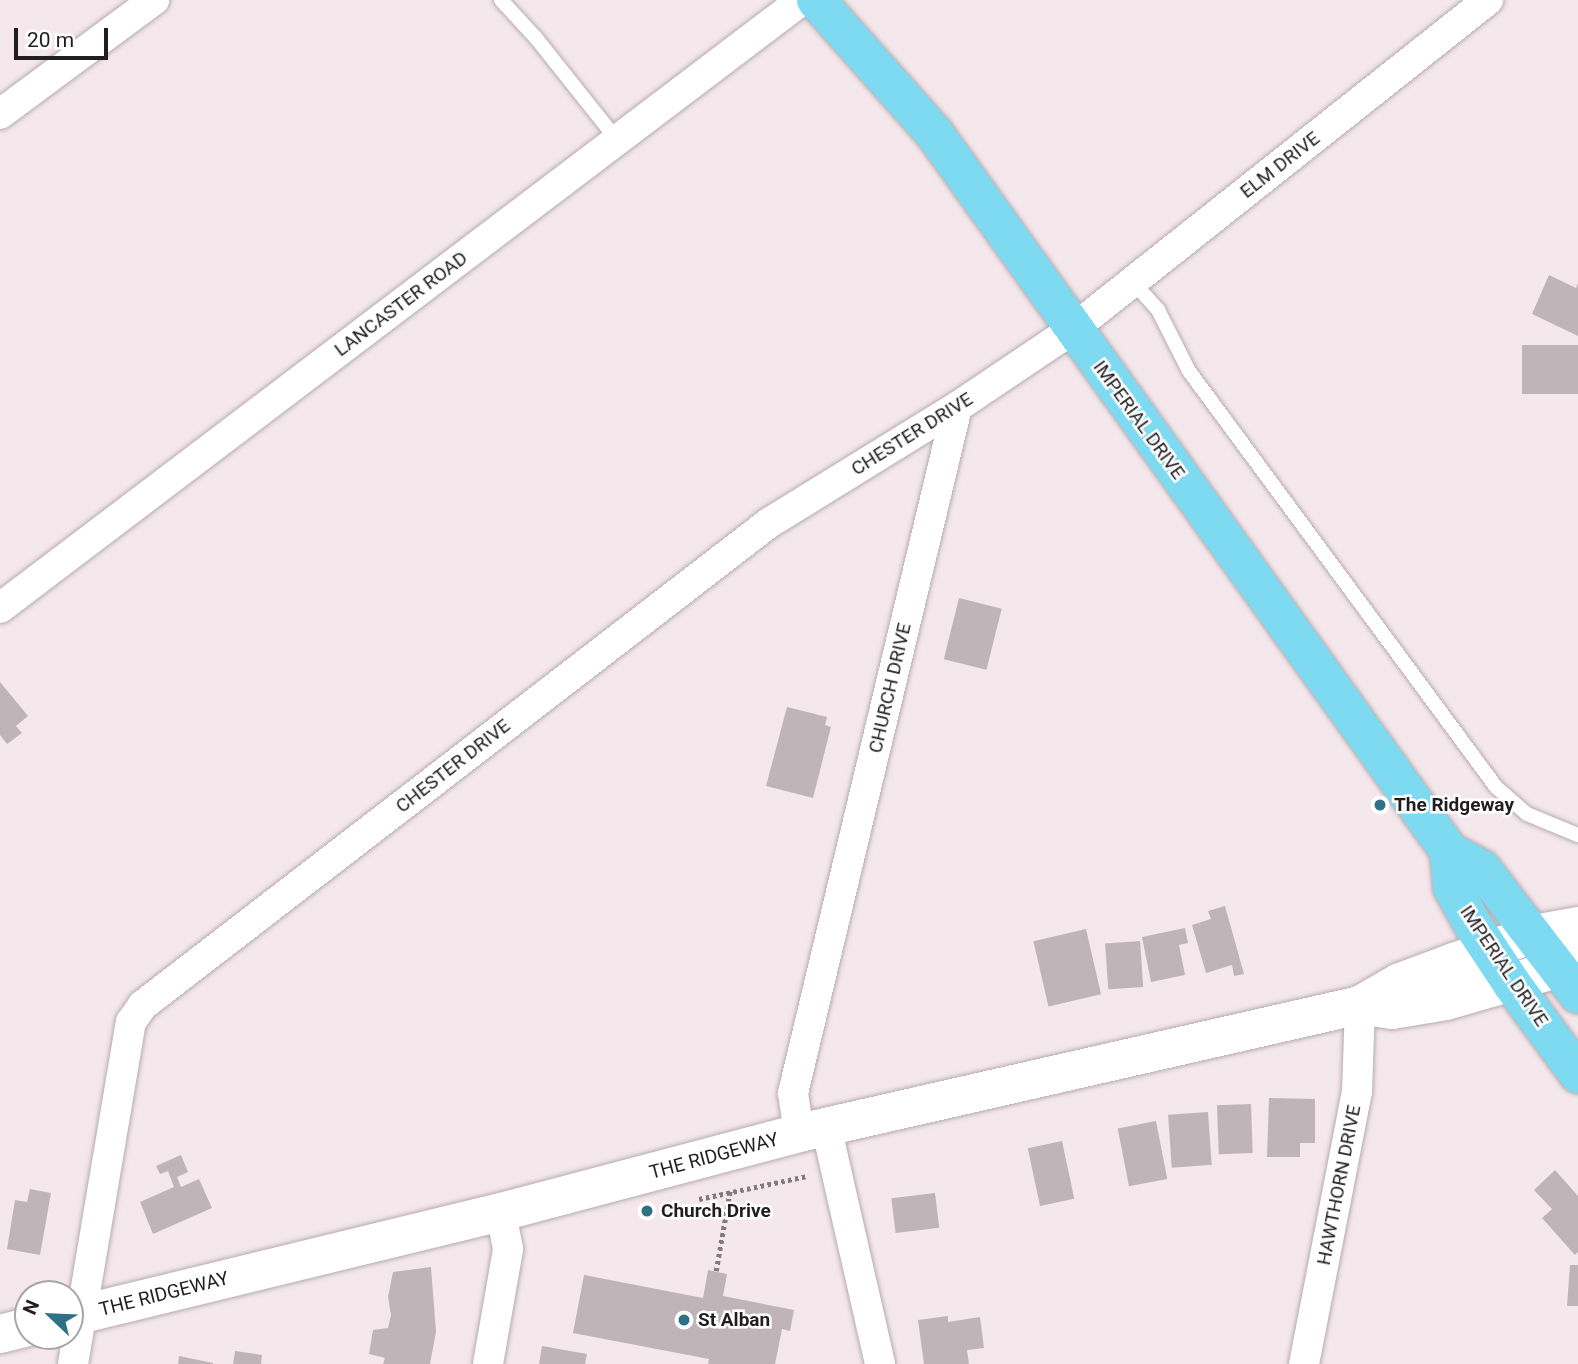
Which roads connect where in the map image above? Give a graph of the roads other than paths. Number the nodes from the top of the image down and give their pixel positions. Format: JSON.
{"nodes":[{"id":1,"x":154,"y":0,"type":"edge"},
{"id":2,"x":501,"y":0,"type":"edge"},
{"id":3,"x":802,"y":0,"type":"edge"},
{"id":4,"x":816,"y":0,"type":"edge"},
{"id":5,"x":1488,"y":0,"type":"edge"},
{"id":6,"x":0,"y":114,"type":"edge"},
{"id":7,"x":617,"y":141,"type":"junction"},
{"id":8,"x":1133,"y":282,"type":"junction"},
{"id":9,"x":1073,"y":328,"type":"junction"},
{"id":10,"x":957,"y":407,"type":"junction"},
{"id":11,"x":0,"y":608,"type":"edge"},
{"id":12,"x":1578,"y":835,"type":"edge"},
{"id":13,"x":1449,"y":851,"type":"junction"},
{"id":14,"x":1578,"y":926,"type":"edge"},
{"id":15,"x":1534,"y":934,"type":"junction"},
{"id":16,"x":1488,"y":949,"type":"junction"},
{"id":17,"x":1572,"y":976,"type":"edge"},
{"id":18,"x":1512,"y":984,"type":"junction"},
{"id":19,"x":1360,"y":1005,"type":"junction"},
{"id":20,"x":1578,"y":1074,"type":"edge"},
{"id":21,"x":813,"y":1130,"type":"junction"},
{"id":22,"x":501,"y":1212,"type":"junction"},
{"id":23,"x":83,"y":1280,"type":"edge"},
{"id":24,"x":84,"y":1313,"type":"edge"},
{"id":25,"x":488,"y":1364,"type":"edge"},
{"id":26,"x":880,"y":1364,"type":"edge"},
{"id":27,"x":1304,"y":1364,"type":"edge"}],
"edges":[{"from":1,"to":6,"type":"street"},
{"from":2,"to":7,"type":"lane"},
{"from":3,"to":7,"type":"street","name":"LANCASTER ROAD"},
{"from":4,"to":9,"type":"main road","name":"IMPERIAL DRIVE"},
{"from":5,"to":8,"type":"street","name":"ELM DRIVE"},
{"from":7,"to":11,"type":"street","name":"LANCASTER ROAD"},
{"from":8,"to":9,"type":"street","name":"ELM DRIVE"},
{"from":8,"to":12,"type":"lane"},
{"from":9,"to":10,"type":"street","name":"CHESTER DRIVE"},
{"from":9,"to":13,"type":"main road","name":"IMPERIAL DRIVE"},
{"from":10,"to":21,"type":"street","name":"CHURCH DRIVE"},
{"from":10,"to":23,"type":"street","name":"CHESTER DRIVE"},
{"from":13,"to":15,"type":"main road","name":"IMPERIAL DRIVE"},
{"from":13,"to":16,"type":"main road","name":"IMPERIAL DRIVE"},
{"from":14,"to":15,"type":"street","name":"THE RIDGEWAY"},
{"from":15,"to":16,"type":"street","name":"THE RIDGEWAY"},
{"from":15,"to":17,"type":"main road","name":"IMPERIAL DRIVE"},
{"from":16,"to":18,"type":"main road","name":"IMPERIAL DRIVE"},
{"from":16,"to":19,"type":"street","name":"THE RIDGEWAY"},
{"from":17,"to":18,"type":"street","name":"THE RIDGEWAY"},
{"from":18,"to":19,"type":"street","name":"THE RIDGEWAY"},
{"from":18,"to":20,"type":"main road","name":"IMPERIAL DRIVE"},
{"from":19,"to":21,"type":"street","name":"THE RIDGEWAY"},
{"from":19,"to":27,"type":"street","name":"HAWTHORN DRIVE"},
{"from":21,"to":22,"type":"street","name":"THE RIDGEWAY"},
{"from":21,"to":26,"type":"street","name":"CHURCH DRIVE"},
{"from":22,"to":24,"type":"street","name":"THE RIDGEWAY"},
{"from":22,"to":25,"type":"street"}]}
